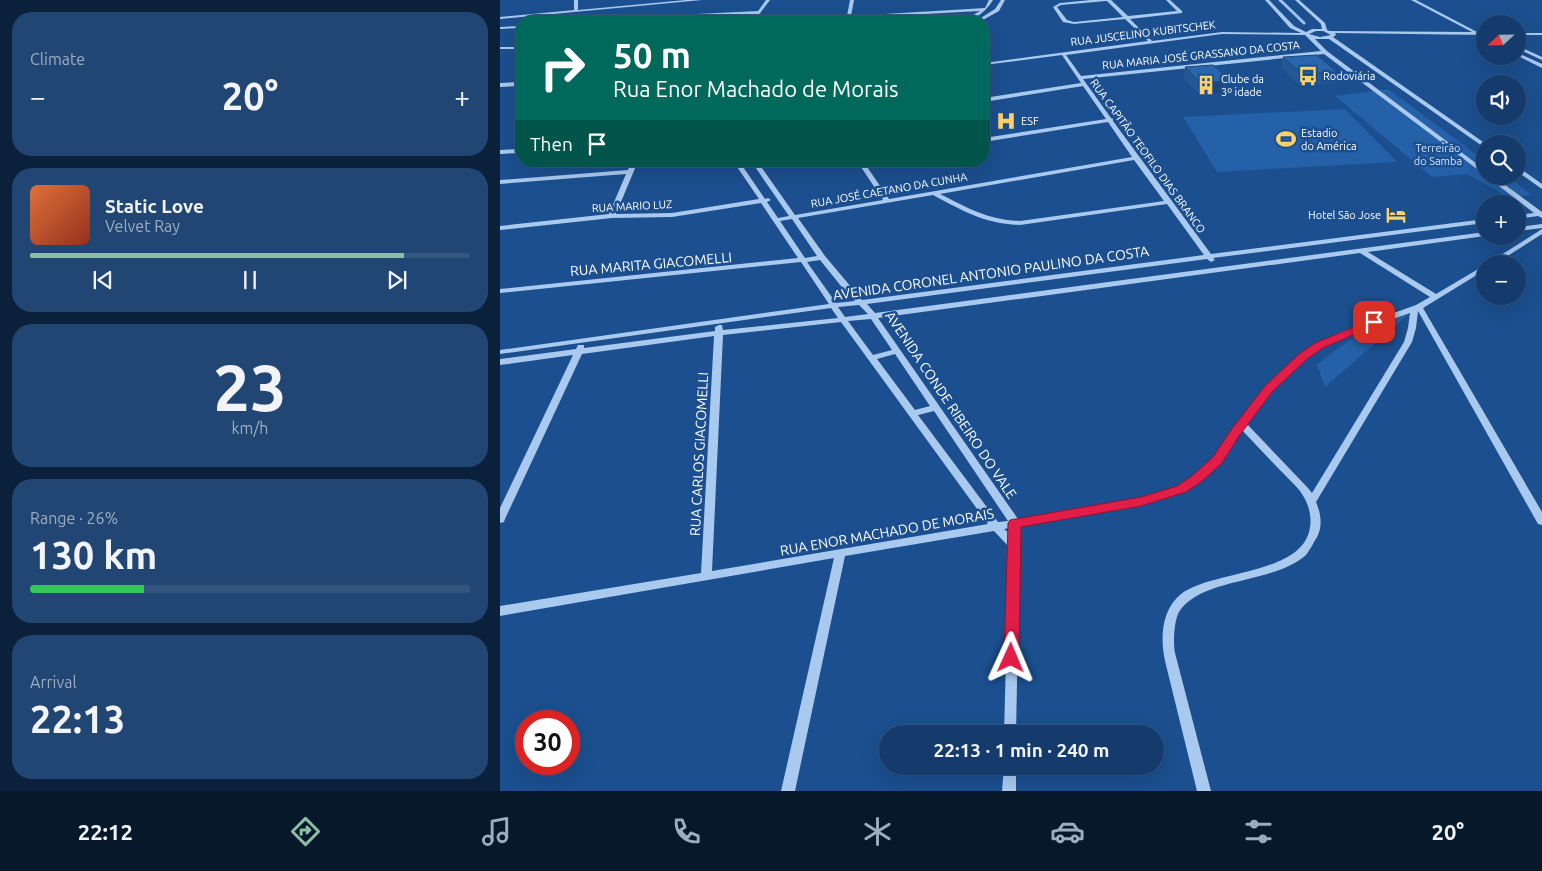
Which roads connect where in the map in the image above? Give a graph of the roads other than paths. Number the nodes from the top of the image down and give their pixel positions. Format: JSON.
{"nodes":[{"id":1,"x":576,"y":0,"type":"edge"},
{"id":2,"x":668,"y":0,"type":"edge"},
{"id":3,"x":700,"y":0,"type":"edge"},
{"id":4,"x":768,"y":0,"type":"edge"},
{"id":5,"x":852,"y":0,"type":"edge"},
{"id":6,"x":991,"y":0,"type":"edge"},
{"id":7,"x":1003,"y":0,"type":"edge"},
{"id":8,"x":1107,"y":0,"type":"edge"},
{"id":9,"x":1168,"y":0,"type":"edge"},
{"id":10,"x":1267,"y":0,"type":"edge"},
{"id":11,"x":1297,"y":0,"type":"edge"},
{"id":12,"x":1413,"y":0,"type":"edge"},
{"id":13,"x":1426,"y":0,"type":"edge"},
{"id":14,"x":646,"y":3,"type":"junction"},
{"id":15,"x":986,"y":9,"type":"junction"},
{"id":16,"x":576,"y":10,"type":"junction"},
{"id":17,"x":760,"y":12,"type":"junction"},
{"id":18,"x":522,"y":15,"type":"edge"},
{"id":19,"x":701,"y":15,"type":"edge"},
{"id":20,"x":757,"y":15,"type":"edge"},
{"id":21,"x":849,"y":15,"type":"edge"},
{"id":22,"x":903,"y":15,"type":"edge"},
{"id":23,"x":975,"y":15,"type":"edge"},
{"id":24,"x":988,"y":15,"type":"edge"},
{"id":25,"x":515,"y":16,"type":"edge"},
{"id":26,"x":500,"y":17,"type":"edge"},
{"id":27,"x":1127,"y":18,"type":"junction"},
{"id":28,"x":515,"y":27,"type":"edge"},
{"id":29,"x":500,"y":28,"type":"edge"},
{"id":30,"x":1476,"y":29,"type":"edge"},
{"id":31,"x":1325,"y":31,"type":"junction"},
{"id":32,"x":1476,"y":33,"type":"edge"},
{"id":33,"x":1307,"y":34,"type":"junction"},
{"id":34,"x":1476,"y":34,"type":"edge"},
{"id":35,"x":1526,"y":34,"type":"edge"},
{"id":36,"x":1542,"y":34,"type":"edge"},
{"id":37,"x":1331,"y":35,"type":"junction"},
{"id":38,"x":1151,"y":42,"type":"junction"},
{"id":39,"x":500,"y":48,"type":"edge"},
{"id":40,"x":515,"y":48,"type":"edge"},
{"id":41,"x":1325,"y":52,"type":"junction"},
{"id":42,"x":1527,"y":52,"type":"edge"},
{"id":43,"x":1063,"y":54,"type":"junction"},
{"id":44,"x":1526,"y":57,"type":"edge"},
{"id":45,"x":1542,"y":59,"type":"edge"},
{"id":46,"x":990,"y":63,"type":"edge"},
{"id":47,"x":1542,"y":66,"type":"edge"},
{"id":48,"x":1082,"y":81,"type":"junction"},
{"id":49,"x":500,"y":85,"type":"edge"},
{"id":50,"x":515,"y":86,"type":"edge"},
{"id":51,"x":990,"y":99,"type":"edge"},
{"id":52,"x":1111,"y":120,"type":"junction"},
{"id":53,"x":990,"y":139,"type":"edge"},
{"id":54,"x":1476,"y":140,"type":"edge"},
{"id":55,"x":515,"y":151,"type":"edge"},
{"id":56,"x":500,"y":152,"type":"edge"},
{"id":57,"x":1136,"y":158,"type":"junction"},
{"id":58,"x":1476,"y":166,"type":"edge"},
{"id":59,"x":633,"y":167,"type":"edge"},
{"id":60,"x":740,"y":167,"type":"edge"},
{"id":61,"x":758,"y":167,"type":"edge"},
{"id":62,"x":864,"y":167,"type":"edge"},
{"id":63,"x":631,"y":172,"type":"junction"},
{"id":64,"x":1526,"y":175,"type":"edge"},
{"id":65,"x":500,"y":182,"type":"edge"},
{"id":66,"x":1501,"y":185,"type":"edge"},
{"id":67,"x":1542,"y":187,"type":"edge"},
{"id":68,"x":934,"y":193,"type":"junction"},
{"id":69,"x":779,"y":198,"type":"junction"},
{"id":70,"x":764,"y":201,"type":"junction"},
{"id":71,"x":887,"y":201,"type":"junction"},
{"id":72,"x":1168,"y":202,"type":"junction"},
{"id":73,"x":1541,"y":215,"type":"edge"},
{"id":74,"x":612,"y":216,"type":"junction"},
{"id":75,"x":794,"y":216,"type":"junction"},
{"id":76,"x":1526,"y":216,"type":"edge"},
{"id":77,"x":777,"y":220,"type":"junction"},
{"id":78,"x":1476,"y":222,"type":"edge"},
{"id":79,"x":1542,"y":226,"type":"edge"},
{"id":80,"x":500,"y":228,"type":"edge"},
{"id":81,"x":1436,"y":228,"type":"junction"},
{"id":82,"x":1526,"y":228,"type":"edge"},
{"id":83,"x":1542,"y":231,"type":"edge"},
{"id":84,"x":1476,"y":235,"type":"edge"},
{"id":85,"x":1449,"y":238,"type":"junction"},
{"id":86,"x":1344,"y":240,"type":"junction"},
{"id":87,"x":1361,"y":250,"type":"junction"},
{"id":88,"x":1504,"y":255,"type":"edge"},
{"id":89,"x":1209,"y":257,"type":"junction"},
{"id":90,"x":822,"y":258,"type":"junction"},
{"id":91,"x":804,"y":261,"type":"junction"},
{"id":92,"x":1217,"y":269,"type":"junction"},
{"id":93,"x":1476,"y":273,"type":"edge"},
{"id":94,"x":500,"y":291,"type":"edge"},
{"id":95,"x":1436,"y":297,"type":"junction"},
{"id":96,"x":861,"y":302,"type":"junction"},
{"id":97,"x":834,"y":307,"type":"junction"},
{"id":98,"x":1417,"y":308,"type":"junction"},
{"id":99,"x":873,"y":316,"type":"junction"},
{"id":100,"x":843,"y":319,"type":"junction"},
{"id":101,"x":719,"y":328,"type":"junction"},
{"id":102,"x":583,"y":341,"type":"junction"},
{"id":103,"x":580,"y":351,"type":"junction"},
{"id":104,"x":898,"y":351,"type":"junction"},
{"id":105,"x":500,"y":352,"type":"edge"},
{"id":106,"x":871,"y":358,"type":"junction"},
{"id":107,"x":500,"y":362,"type":"edge"},
{"id":108,"x":936,"y":407,"type":"junction"},
{"id":109,"x":913,"y":414,"type":"junction"},
{"id":110,"x":1242,"y":424,"type":"junction"},
{"id":111,"x":1312,"y":501,"type":"junction"},
{"id":112,"x":500,"y":519,"type":"edge"},
{"id":113,"x":1542,"y":520,"type":"edge"},
{"id":114,"x":1015,"y":523,"type":"junction"},
{"id":115,"x":996,"y":527,"type":"junction"},
{"id":116,"x":1013,"y":544,"type":"junction"},
{"id":117,"x":840,"y":554,"type":"junction"},
{"id":118,"x":706,"y":577,"type":"junction"},
{"id":119,"x":500,"y":611,"type":"edge"},
{"id":120,"x":1010,"y":725,"type":"edge"},
{"id":121,"x":1010,"y":775,"type":"edge"},
{"id":122,"x":788,"y":791,"type":"edge"},
{"id":123,"x":1009,"y":791,"type":"edge"},
{"id":124,"x":1204,"y":791,"type":"edge"}],
"edges":[{"from":1,"to":16,"type":"street"},
{"from":2,"to":14,"type":"street"},
{"from":3,"to":14,"type":"street"},
{"from":4,"to":17,"type":"street"},
{"from":5,"to":21,"type":"street"},
{"from":6,"to":15,"type":"street"},
{"from":7,"to":24,"type":"street"},
{"from":8,"to":27,"type":"street"},
{"from":8,"to":27,"type":"street"},
{"from":9,"to":27,"type":"street"},
{"from":10,"to":33,"type":"street"},
{"from":11,"to":31,"type":"street"},
{"from":12,"to":32,"type":"street"},
{"from":13,"to":30,"type":"street"},
{"from":14,"to":16,"type":"street"},
{"from":15,"to":22,"type":"street"},
{"from":15,"to":23,"type":"street"},
{"from":16,"to":18,"type":"street"},
{"from":17,"to":19,"type":"street"},
{"from":17,"to":20,"type":"street"},
{"from":25,"to":26,"type":"street"},
{"from":27,"to":38,"type":"street"},
{"from":28,"to":29,"type":"street"},
{"from":31,"to":33,"type":"street"},
{"from":31,"to":37,"type":"street"},
{"from":33,"to":37,"type":"street"},
{"from":33,"to":38,"type":"street","name":"RUA JUSCELINO KUBITSCHEK"},
{"from":33,"to":41,"type":"street"},
{"from":34,"to":37,"type":"street"},
{"from":35,"to":36,"type":"street"},
{"from":37,"to":54,"type":"street"},
{"from":38,"to":43,"type":"street","name":"RUA JUSCELINO KUBITSCHEK"},
{"from":39,"to":40,"type":"street"},
{"from":41,"to":48,"type":"street","name":"RUA MARIA JOSÉ GRASSANO DA COSTA"},
{"from":41,"to":58,"type":"street"},
{"from":42,"to":45,"type":"street"},
{"from":43,"to":46,"type":"street","name":"RUA JUSCELINO KUBITSCHEK"},
{"from":43,"to":48,"type":"street","name":"RUA CAPITÃO TEOFILO DIAS BRANCO"},
{"from":44,"to":47,"type":"street"},
{"from":48,"to":51,"type":"street","name":"RUA MARIA JOSÉ GRASSANO DA COSTA"},
{"from":48,"to":52,"type":"street","name":"RUA CAPITÃO TEOFILO DIAS BRANCO"},
{"from":49,"to":50,"type":"street"},
{"from":52,"to":53,"type":"street"},
{"from":52,"to":57,"type":"street","name":"RUA CAPITÃO TEOFILO DIAS BRANCO"},
{"from":55,"to":56,"type":"street"},
{"from":57,"to":68,"type":"street","name":"RUA JOSÉ CAETANO DA CUNHA"},
{"from":57,"to":72,"type":"street","name":"RUA CAPITÃO TEOFILO DIAS BRANCO"},
{"from":59,"to":63,"type":"street"},
{"from":60,"to":70,"type":"street"},
{"from":61,"to":69,"type":"street","name":"AVENIDA CONDE RIBEIRO DO VALE"},
{"from":62,"to":71,"type":"street"},
{"from":63,"to":65,"type":"street"},
{"from":63,"to":74,"type":"street"},
{"from":64,"to":67,"type":"street"},
{"from":66,"to":73,"type":"street"},
{"from":68,"to":71,"type":"street","name":"RUA JOSÉ CAETANO DA CUNHA"},
{"from":68,"to":72,"type":"street"},
{"from":69,"to":70,"type":"street","name":"RUA MARIO LUZ"},
{"from":69,"to":75,"type":"street","name":"AVENIDA CONDE RIBEIRO DO VALE"},
{"from":70,"to":74,"type":"street","name":"RUA MARIO LUZ"},
{"from":70,"to":77,"type":"street"},
{"from":71,"to":75,"type":"street","name":"RUA JOSÉ CAETANO DA CUNHA"},
{"from":72,"to":89,"type":"street","name":"RUA CAPITÃO TEOFILO DIAS BRANCO"},
{"from":73,"to":76,"type":"street"},
{"from":74,"to":80,"type":"street","name":"RUA MARIO LUZ"},
{"from":75,"to":77,"type":"street","name":"RUA JOSÉ CAETANO DA CUNHA"},
{"from":75,"to":90,"type":"street","name":"AVENIDA CONDE RIBEIRO DO VALE"},
{"from":77,"to":91,"type":"street"},
{"from":78,"to":81,"type":"street","name":"AVENIDA CORONEL ANTONIO PAULINO DA COSTA"},
{"from":79,"to":82,"type":"street"},
{"from":81,"to":85,"type":"street"},
{"from":81,"to":86,"type":"street","name":"AVENIDA CORONEL ANTONIO PAULINO DA COSTA"},
{"from":83,"to":88,"type":"street"},
{"from":84,"to":85,"type":"street","name":"AVENIDA CORONEL ANTONIO PAULINO DA COSTA"},
{"from":85,"to":87,"type":"street","name":"AVENIDA CORONEL ANTONIO PAULINO DA COSTA"},
{"from":86,"to":87,"type":"street"},
{"from":86,"to":89,"type":"street","name":"AVENIDA CORONEL ANTONIO PAULINO DA COSTA"},
{"from":87,"to":92,"type":"street","name":"AVENIDA CORONEL ANTONIO PAULINO DA COSTA"},
{"from":87,"to":95,"type":"street"},
{"from":89,"to":92,"type":"street","name":"RUA CAPITÃO TEOFILO DIAS BRANCO"},
{"from":89,"to":96,"type":"street","name":"AVENIDA CORONEL ANTONIO PAULINO DA COSTA"},
{"from":90,"to":91,"type":"street","name":"RUA MARITA GIACOMELLI"},
{"from":90,"to":96,"type":"street","name":"AVENIDA CONDE RIBEIRO DO VALE"},
{"from":91,"to":94,"type":"street","name":"RUA MARITA GIACOMELLI"},
{"from":91,"to":97,"type":"street"},
{"from":92,"to":99,"type":"street","name":"AVENIDA CORONEL ANTONIO PAULINO DA COSTA"},
{"from":93,"to":95,"type":"street","name":"RUA ENOR MACHADO DE MORAIS"},
{"from":95,"to":98,"type":"street","name":"RUA ENOR MACHADO DE MORAIS"},
{"from":96,"to":97,"type":"street","name":"AVENIDA CORONEL ANTONIO PAULINO DA COSTA"},
{"from":96,"to":99,"type":"street","name":"AVENIDA CONDE RIBEIRO DO VALE"},
{"from":97,"to":100,"type":"street"},
{"from":97,"to":101,"type":"street","name":"AVENIDA CORONEL ANTONIO PAULINO DA COSTA"},
{"from":98,"to":110,"type":"street","name":"RUA ENOR MACHADO DE MORAIS"},
{"from":98,"to":111,"type":"street"},
{"from":98,"to":113,"type":"street"},
{"from":99,"to":100,"type":"street","name":"AVENIDA CORONEL ANTONIO PAULINO DA COSTA"},
{"from":99,"to":104,"type":"street","name":"AVENIDA CONDE RIBEIRO DO VALE"},
{"from":100,"to":101,"type":"street","name":"AVENIDA CORONEL ANTONIO PAULINO DA COSTA"},
{"from":100,"to":106,"type":"street"},
{"from":101,"to":102,"type":"street","name":"AVENIDA CORONEL ANTONIO PAULINO DA COSTA"},
{"from":101,"to":103,"type":"street","name":"AVENIDA CORONEL ANTONIO PAULINO DA COSTA"},
{"from":101,"to":118,"type":"street","name":"RUA CARLOS GIACOMELLI"},
{"from":102,"to":103,"type":"street"},
{"from":102,"to":105,"type":"street","name":"AVENIDA CORONEL ANTONIO PAULINO DA COSTA"},
{"from":103,"to":107,"type":"street","name":"AVENIDA CORONEL ANTONIO PAULINO DA COSTA"},
{"from":103,"to":112,"type":"street"},
{"from":104,"to":106,"type":"street"},
{"from":104,"to":108,"type":"street","name":"AVENIDA CONDE RIBEIRO DO VALE"},
{"from":106,"to":109,"type":"street"},
{"from":108,"to":109,"type":"street"},
{"from":108,"to":114,"type":"street","name":"AVENIDA CONDE RIBEIRO DO VALE"},
{"from":109,"to":115,"type":"street"},
{"from":110,"to":111,"type":"street"},
{"from":110,"to":114,"type":"street","name":"RUA ENOR MACHADO DE MORAIS"},
{"from":111,"to":124,"type":"street"},
{"from":114,"to":115,"type":"street","name":"RUA ENOR MACHADO DE MORAIS"},
{"from":114,"to":116,"type":"street"},
{"from":115,"to":116,"type":"street"},
{"from":115,"to":117,"type":"street","name":"RUA ENOR MACHADO DE MORAIS"},
{"from":116,"to":120,"type":"street"},
{"from":117,"to":118,"type":"street","name":"RUA ENOR MACHADO DE MORAIS"},
{"from":117,"to":122,"type":"street"},
{"from":118,"to":119,"type":"street","name":"RUA ENOR MACHADO DE MORAIS"},
{"from":121,"to":123,"type":"street"}]}
